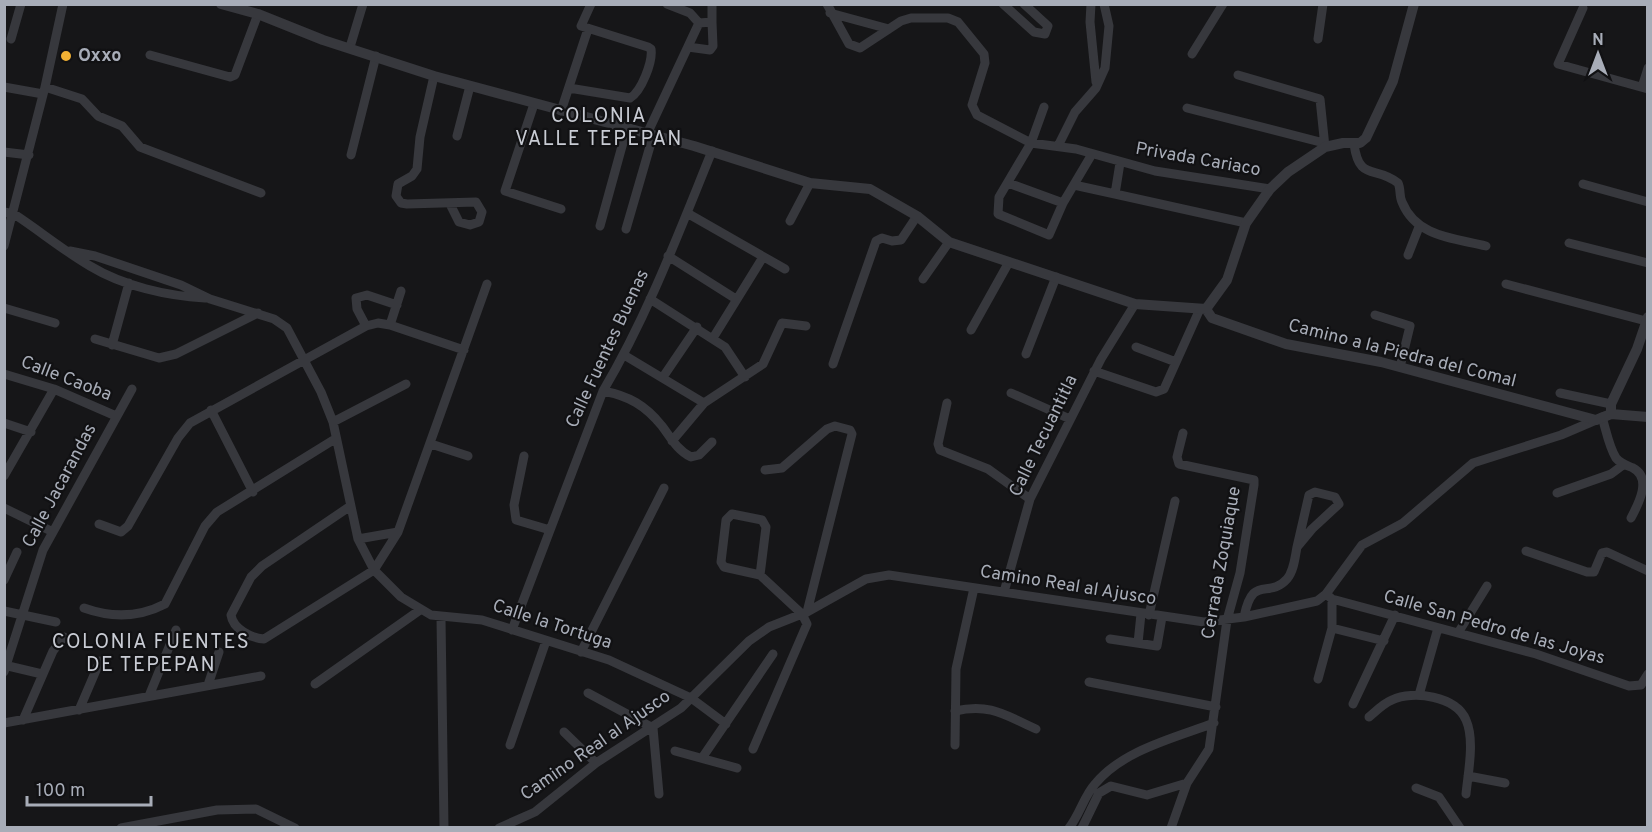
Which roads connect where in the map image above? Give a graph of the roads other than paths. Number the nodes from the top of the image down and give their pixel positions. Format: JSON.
{"nodes":[{"id":1,"x":21,"y":4,"type":"edge"},
{"id":2,"x":63,"y":4,"type":"edge"},
{"id":3,"x":221,"y":4,"type":"edge"},
{"id":4,"x":363,"y":4,"type":"edge"},
{"id":5,"x":591,"y":4,"type":"edge"},
{"id":6,"x":667,"y":4,"type":"edge"},
{"id":7,"x":712,"y":4,"type":"edge"},
{"id":8,"x":1003,"y":4,"type":"edge"},
{"id":9,"x":1024,"y":4,"type":"edge"},
{"id":10,"x":1091,"y":4,"type":"edge"},
{"id":11,"x":1104,"y":4,"type":"edge"},
{"id":12,"x":1222,"y":4,"type":"edge"},
{"id":13,"x":1323,"y":4,"type":"edge"},
{"id":14,"x":1414,"y":4,"type":"edge"},
{"id":15,"x":1583,"y":8,"type":"dead end"},
{"id":16,"x":829,"y":9,"type":"edge"},
{"id":17,"x":258,"y":14,"type":"junction"},
{"id":18,"x":699,"y":22,"type":"junction"},
{"id":19,"x":712,"y":22,"type":"junction"},
{"id":20,"x":588,"y":28,"type":"junction"},
{"id":21,"x":889,"y":29,"type":"junction"},
{"id":22,"x":11,"y":39,"type":"dead end"},
{"id":23,"x":1318,"y":39,"type":"dead end"},
{"id":24,"x":350,"y":47,"type":"junction"},
{"id":25,"x":688,"y":47,"type":"junction"},
{"id":26,"x":1192,"y":54,"type":"dead end"},
{"id":27,"x":150,"y":55,"type":"dead end"},
{"id":28,"x":376,"y":56,"type":"junction"},
{"id":29,"x":1647,"y":68,"type":"edge"},
{"id":30,"x":1238,"y":75,"type":"dead end"},
{"id":31,"x":434,"y":76,"type":"junction"},
{"id":32,"x":470,"y":86,"type":"junction"},
{"id":33,"x":4,"y":87,"type":"edge"},
{"id":34,"x":570,"y":88,"type":"junction"},
{"id":35,"x":1096,"y":88,"type":"junction"},
{"id":36,"x":1645,"y":88,"type":"edge"},
{"id":37,"x":44,"y":90,"type":"junction"},
{"id":38,"x":534,"y":104,"type":"junction"},
{"id":39,"x":1044,"y":107,"type":"dead end"},
{"id":40,"x":1187,"y":108,"type":"dead end"},
{"id":41,"x":561,"y":111,"type":"junction"},
{"id":42,"x":627,"y":128,"type":"junction"},
{"id":43,"x":650,"y":135,"type":"junction"},
{"id":44,"x":457,"y":136,"type":"dead end"},
{"id":45,"x":1031,"y":144,"type":"junction"},
{"id":46,"x":1354,"y":144,"type":"junction"},
{"id":47,"x":1324,"y":145,"type":"junction"},
{"id":48,"x":1058,"y":146,"type":"junction"},
{"id":49,"x":712,"y":151,"type":"junction"},
{"id":50,"x":4,"y":152,"type":"edge"},
{"id":51,"x":1092,"y":154,"type":"junction"},
{"id":52,"x":29,"y":155,"type":"junction"},
{"id":53,"x":351,"y":155,"type":"dead end"},
{"id":54,"x":1120,"y":163,"type":"junction"},
{"id":55,"x":810,"y":183,"type":"junction"},
{"id":56,"x":1008,"y":183,"type":"junction"},
{"id":57,"x":1583,"y":184,"type":"dead end"},
{"id":58,"x":1074,"y":185,"type":"junction"},
{"id":59,"x":1270,"y":189,"type":"junction"},
{"id":60,"x":261,"y":193,"type":"dead end"},
{"id":61,"x":1115,"y":194,"type":"junction"},
{"id":62,"x":1647,"y":202,"type":"edge"},
{"id":63,"x":1063,"y":203,"type":"junction"},
{"id":64,"x":450,"y":204,"type":"dead end"},
{"id":65,"x":561,"y":209,"type":"dead end"},
{"id":66,"x":8,"y":212,"type":"edge"},
{"id":67,"x":687,"y":213,"type":"junction"},
{"id":68,"x":917,"y":216,"type":"junction"},
{"id":69,"x":790,"y":221,"type":"dead end"},
{"id":70,"x":1246,"y":223,"type":"junction"},
{"id":71,"x":600,"y":226,"type":"dead end"},
{"id":72,"x":1419,"y":227,"type":"junction"},
{"id":73,"x":626,"y":229,"type":"dead end"},
{"id":74,"x":949,"y":242,"type":"junction"},
{"id":75,"x":1569,"y":243,"type":"dead end"},
{"id":76,"x":4,"y":246,"type":"edge"},
{"id":77,"x":1486,"y":246,"type":"dead end"},
{"id":78,"x":70,"y":251,"type":"junction"},
{"id":79,"x":1408,"y":255,"type":"dead end"},
{"id":80,"x":668,"y":256,"type":"junction"},
{"id":81,"x":763,"y":256,"type":"junction"},
{"id":82,"x":1009,"y":262,"type":"junction"},
{"id":83,"x":1647,"y":263,"type":"edge"},
{"id":84,"x":785,"y":269,"type":"dead end"},
{"id":85,"x":1056,"y":277,"type":"junction"},
{"id":86,"x":923,"y":279,"type":"dead end"},
{"id":87,"x":129,"y":283,"type":"junction"},
{"id":88,"x":487,"y":284,"type":"dead end"},
{"id":89,"x":1506,"y":284,"type":"dead end"},
{"id":90,"x":401,"y":291,"type":"dead end"},
{"id":91,"x":210,"y":299,"type":"junction"},
{"id":92,"x":650,"y":299,"type":"junction"},
{"id":93,"x":736,"y":299,"type":"junction"},
{"id":94,"x":1135,"y":304,"type":"junction"},
{"id":95,"x":397,"y":305,"type":"junction"},
{"id":96,"x":4,"y":308,"type":"edge"},
{"id":97,"x":1202,"y":310,"type":"junction"},
{"id":98,"x":258,"y":313,"type":"junction"},
{"id":99,"x":1375,"y":315,"type":"dead end"},
{"id":100,"x":1647,"y":319,"type":"edge"},
{"id":101,"x":55,"y":323,"type":"dead end"},
{"id":102,"x":390,"y":325,"type":"junction"},
{"id":103,"x":366,"y":326,"type":"junction"},
{"id":104,"x":806,"y":326,"type":"dead end"},
{"id":105,"x":697,"y":327,"type":"junction"},
{"id":106,"x":970,"y":330,"type":"dead end"},
{"id":107,"x":713,"y":338,"type":"junction"},
{"id":108,"x":95,"y":339,"type":"dead end"},
{"id":109,"x":112,"y":345,"type":"junction"},
{"id":110,"x":1136,"y":347,"type":"dead end"},
{"id":111,"x":464,"y":350,"type":"junction"},
{"id":112,"x":1026,"y":354,"type":"dead end"},
{"id":113,"x":624,"y":355,"type":"junction"},
{"id":114,"x":303,"y":359,"type":"junction"},
{"id":115,"x":1176,"y":362,"type":"junction"},
{"id":116,"x":833,"y":364,"type":"dead end"},
{"id":117,"x":1400,"y":367,"type":"junction"},
{"id":118,"x":1094,"y":371,"type":"junction"},
{"id":119,"x":4,"y":374,"type":"edge"},
{"id":120,"x":663,"y":377,"type":"junction"},
{"id":121,"x":746,"y":377,"type":"junction"},
{"id":122,"x":406,"y":384,"type":"dead end"},
{"id":123,"x":54,"y":389,"type":"junction"},
{"id":124,"x":132,"y":389,"type":"dead end"},
{"id":125,"x":603,"y":391,"type":"junction"},
{"id":126,"x":1011,"y":393,"type":"dead end"},
{"id":127,"x":1560,"y":393,"type":"dead end"},
{"id":128,"x":704,"y":403,"type":"junction"},
{"id":129,"x":947,"y":403,"type":"dead end"},
{"id":130,"x":211,"y":410,"type":"junction"},
{"id":131,"x":1605,"y":414,"type":"junction"},
{"id":132,"x":116,"y":416,"type":"junction"},
{"id":133,"x":1647,"y":417,"type":"edge"},
{"id":134,"x":1070,"y":419,"type":"junction"},
{"id":135,"x":333,"y":422,"type":"junction"},
{"id":136,"x":4,"y":423,"type":"edge"},
{"id":137,"x":31,"y":432,"type":"junction"},
{"id":138,"x":1182,"y":433,"type":"dead end"},
{"id":139,"x":335,"y":439,"type":"junction"},
{"id":140,"x":672,"y":441,"type":"junction"},
{"id":141,"x":712,"y":442,"type":"dead end"},
{"id":142,"x":431,"y":444,"type":"junction"},
{"id":143,"x":468,"y":456,"type":"dead end"},
{"id":144,"x":524,"y":456,"type":"dead end"},
{"id":145,"x":1623,"y":465,"type":"junction"},
{"id":146,"x":765,"y":470,"type":"dead end"},
{"id":147,"x":5,"y":473,"type":"edge"},
{"id":148,"x":664,"y":488,"type":"dead end"},
{"id":149,"x":254,"y":492,"type":"junction"},
{"id":150,"x":1557,"y":493,"type":"dead end"},
{"id":151,"x":1030,"y":499,"type":"junction"},
{"id":152,"x":1175,"y":501,"type":"dead end"},
{"id":153,"x":349,"y":507,"type":"junction"},
{"id":154,"x":4,"y":508,"type":"edge"},
{"id":155,"x":1631,"y":518,"type":"dead end"},
{"id":156,"x":99,"y":524,"type":"dead end"},
{"id":157,"x":550,"y":530,"type":"junction"},
{"id":158,"x":53,"y":532,"type":"junction"},
{"id":159,"x":398,"y":532,"type":"junction"},
{"id":160,"x":358,"y":539,"type":"junction"},
{"id":161,"x":1297,"y":547,"type":"junction"},
{"id":162,"x":1526,"y":551,"type":"dead end"},
{"id":163,"x":17,"y":552,"type":"dead end"},
{"id":164,"x":375,"y":570,"type":"junction"},
{"id":165,"x":1647,"y":571,"type":"edge"},
{"id":166,"x":760,"y":575,"type":"junction"},
{"id":167,"x":4,"y":580,"type":"edge"},
{"id":168,"x":1487,"y":586,"type":"dead end"},
{"id":169,"x":974,"y":588,"type":"junction"},
{"id":170,"x":1004,"y":592,"type":"junction"},
{"id":171,"x":1329,"y":597,"type":"junction"},
{"id":172,"x":84,"y":608,"type":"dead end"},
{"id":173,"x":420,"y":610,"type":"junction"},
{"id":174,"x":4,"y":611,"type":"edge"},
{"id":175,"x":805,"y":613,"type":"junction"},
{"id":176,"x":23,"y":615,"type":"junction"},
{"id":177,"x":1145,"y":615,"type":"junction"},
{"id":178,"x":1395,"y":615,"type":"junction"},
{"id":179,"x":1162,"y":617,"type":"junction"},
{"id":180,"x":1244,"y":617,"type":"junction"},
{"id":181,"x":441,"y":618,"type":"junction"},
{"id":182,"x":1227,"y":620,"type":"junction"},
{"id":183,"x":56,"y":622,"type":"dead end"},
{"id":184,"x":1332,"y":628,"type":"junction"},
{"id":185,"x":1438,"y":628,"type":"junction"},
{"id":186,"x":176,"y":630,"type":"dead end"},
{"id":187,"x":512,"y":630,"type":"junction"},
{"id":188,"x":1458,"y":633,"type":"junction"},
{"id":189,"x":64,"y":637,"type":"dead end"},
{"id":190,"x":1110,"y":639,"type":"dead end"},
{"id":191,"x":546,"y":640,"type":"junction"},
{"id":192,"x":1384,"y":641,"type":"junction"},
{"id":193,"x":1138,"y":643,"type":"junction"},
{"id":194,"x":219,"y":652,"type":"dead end"},
{"id":195,"x":580,"y":652,"type":"junction"},
{"id":196,"x":773,"y":654,"type":"dead end"},
{"id":197,"x":100,"y":661,"type":"dead end"},
{"id":198,"x":5,"y":667,"type":"edge"},
{"id":199,"x":42,"y":674,"type":"junction"},
{"id":200,"x":1647,"y":674,"type":"edge"},
{"id":201,"x":261,"y":676,"type":"dead end"},
{"id":202,"x":1318,"y":679,"type":"dead end"},
{"id":203,"x":1089,"y":682,"type":"dead end"},
{"id":204,"x":315,"y":684,"type":"dead end"},
{"id":205,"x":208,"y":685,"type":"junction"},
{"id":206,"x":588,"y":693,"type":"dead end"},
{"id":207,"x":1419,"y":694,"type":"junction"},
{"id":208,"x":149,"y":696,"type":"junction"},
{"id":209,"x":692,"y":698,"type":"junction"},
{"id":210,"x":1353,"y":704,"type":"dead end"},
{"id":211,"x":1216,"y":707,"type":"junction"},
{"id":212,"x":80,"y":710,"type":"junction"},
{"id":213,"x":956,"y":711,"type":"junction"},
{"id":214,"x":1370,"y":717,"type":"dead end"},
{"id":215,"x":24,"y":720,"type":"junction"},
{"id":216,"x":4,"y":723,"type":"edge"},
{"id":217,"x":1214,"y":723,"type":"junction"},
{"id":218,"x":726,"y":724,"type":"junction"},
{"id":219,"x":653,"y":728,"type":"junction"},
{"id":220,"x":1036,"y":729,"type":"dead end"},
{"id":221,"x":564,"y":732,"type":"dead end"},
{"id":222,"x":510,"y":745,"type":"dead end"},
{"id":223,"x":955,"y":745,"type":"dead end"},
{"id":224,"x":753,"y":749,"type":"dead end"},
{"id":225,"x":675,"y":751,"type":"dead end"},
{"id":226,"x":702,"y":758,"type":"junction"},
{"id":227,"x":596,"y":763,"type":"junction"},
{"id":228,"x":737,"y":768,"type":"dead end"},
{"id":229,"x":1468,"y":776,"type":"junction"},
{"id":230,"x":1187,"y":783,"type":"junction"},
{"id":231,"x":1505,"y":783,"type":"dead end"},
{"id":232,"x":1416,"y":788,"type":"dead end"},
{"id":233,"x":659,"y":794,"type":"dead end"},
{"id":234,"x":1466,"y":794,"type":"dead end"},
{"id":235,"x":1452,"y":822,"type":"edge"},
{"id":236,"x":121,"y":828,"type":"edge"},
{"id":237,"x":295,"y":828,"type":"edge"},
{"id":238,"x":444,"y":828,"type":"edge"},
{"id":239,"x":499,"y":828,"type":"edge"},
{"id":240,"x":1069,"y":828,"type":"edge"},
{"id":241,"x":1082,"y":828,"type":"edge"},
{"id":242,"x":1171,"y":828,"type":"edge"},
{"id":243,"x":1460,"y":828,"type":"edge"}],
"edges":[{"from":1,"to":22,"type":"street"},
{"from":2,"to":37,"type":"street"},
{"from":3,"to":17,"type":"street"},
{"from":4,"to":24,"type":"street"},
{"from":5,"to":20,"type":"street"},
{"from":6,"to":18,"type":"street"},
{"from":7,"to":19,"type":"street"},
{"from":8,"to":9,"type":"street"},
{"from":10,"to":35,"type":"street"},
{"from":11,"to":35,"type":"street"},
{"from":12,"to":26,"type":"street"},
{"from":13,"to":23,"type":"street"},
{"from":14,"to":46,"type":"street"},
{"from":15,"to":36,"type":"street"},
{"from":16,"to":21,"type":"street"},
{"from":16,"to":21,"type":"street"},
{"from":17,"to":24,"type":"street"},
{"from":17,"to":27,"type":"street"},
{"from":18,"to":19,"type":"street"},
{"from":18,"to":25,"type":"street"},
{"from":19,"to":25,"type":"street"},
{"from":20,"to":34,"type":"street"},
{"from":20,"to":34,"type":"street"},
{"from":21,"to":45,"type":"street","name":"Privada Cariaco"},
{"from":24,"to":28,"type":"street"},
{"from":25,"to":43,"type":"street"},
{"from":28,"to":31,"type":"street"},
{"from":28,"to":53,"type":"street"},
{"from":29,"to":36,"type":"street"},
{"from":30,"to":47,"type":"street"},
{"from":31,"to":32,"type":"street"},
{"from":31,"to":64,"type":"street"},
{"from":32,"to":38,"type":"street"},
{"from":32,"to":44,"type":"street"},
{"from":33,"to":37,"type":"street"},
{"from":34,"to":41,"type":"street"},
{"from":35,"to":48,"type":"street"},
{"from":37,"to":52,"type":"street"},
{"from":37,"to":60,"type":"street"},
{"from":38,"to":41,"type":"street"},
{"from":38,"to":65,"type":"street"},
{"from":39,"to":45,"type":"street"},
{"from":40,"to":47,"type":"street"},
{"from":41,"to":42,"type":"street"},
{"from":42,"to":43,"type":"street"},
{"from":42,"to":71,"type":"street"},
{"from":43,"to":49,"type":"street"},
{"from":43,"to":73,"type":"street"},
{"from":45,"to":48,"type":"street","name":"Privada Cariaco"},
{"from":45,"to":56,"type":"street"},
{"from":46,"to":47,"type":"street"},
{"from":46,"to":72,"type":"street"},
{"from":47,"to":59,"type":"street"},
{"from":48,"to":51,"type":"street","name":"Privada Cariaco"},
{"from":49,"to":55,"type":"street"},
{"from":49,"to":67,"type":"street","name":"Calle Fuentes Buenas"},
{"from":50,"to":52,"type":"street"},
{"from":51,"to":54,"type":"street","name":"Privada Cariaco"},
{"from":51,"to":58,"type":"street"},
{"from":52,"to":66,"type":"street"},
{"from":54,"to":59,"type":"street","name":"Privada Cariaco"},
{"from":54,"to":61,"type":"street","name":"Privada Cariaco"},
{"from":55,"to":68,"type":"street"},
{"from":55,"to":69,"type":"street"},
{"from":56,"to":63,"type":"street"},
{"from":56,"to":63,"type":"street"},
{"from":57,"to":62,"type":"street"},
{"from":58,"to":61,"type":"street"},
{"from":58,"to":63,"type":"street"},
{"from":59,"to":70,"type":"street"},
{"from":61,"to":70,"type":"street"},
{"from":66,"to":76,"type":"street"},
{"from":66,"to":78,"type":"street"},
{"from":67,"to":80,"type":"street","name":"Calle Fuentes Buenas"},
{"from":67,"to":81,"type":"street"},
{"from":68,"to":74,"type":"street"},
{"from":68,"to":116,"type":"street"},
{"from":70,"to":97,"type":"street"},
{"from":72,"to":77,"type":"street"},
{"from":72,"to":79,"type":"street"},
{"from":74,"to":82,"type":"street"},
{"from":74,"to":86,"type":"street"},
{"from":75,"to":83,"type":"street"},
{"from":78,"to":87,"type":"street"},
{"from":78,"to":91,"type":"street"},
{"from":80,"to":92,"type":"street","name":"Calle Fuentes Buenas"},
{"from":80,"to":93,"type":"street"},
{"from":81,"to":84,"type":"street"},
{"from":81,"to":93,"type":"street"},
{"from":82,"to":85,"type":"street"},
{"from":82,"to":106,"type":"street"},
{"from":85,"to":94,"type":"street"},
{"from":85,"to":112,"type":"street"},
{"from":87,"to":91,"type":"street"},
{"from":87,"to":109,"type":"street"},
{"from":88,"to":111,"type":"street"},
{"from":89,"to":100,"type":"street"},
{"from":90,"to":95,"type":"street"},
{"from":91,"to":98,"type":"street","name":"Calle la Tortuga"},
{"from":92,"to":105,"type":"street"},
{"from":92,"to":113,"type":"street","name":"Calle Fuentes Buenas"},
{"from":93,"to":107,"type":"street"},
{"from":94,"to":97,"type":"street"},
{"from":94,"to":118,"type":"street","name":"Calle Tecuantitla"},
{"from":95,"to":102,"type":"street"},
{"from":95,"to":103,"type":"street"},
{"from":96,"to":101,"type":"street"},
{"from":97,"to":115,"type":"street"},
{"from":97,"to":117,"type":"street","name":"Camino a la Piedra del Comal"},
{"from":98,"to":109,"type":"street"},
{"from":98,"to":114,"type":"street","name":"Calle la Tortuga"},
{"from":99,"to":117,"type":"street"},
{"from":100,"to":131,"type":"street"},
{"from":102,"to":103,"type":"street"},
{"from":102,"to":111,"type":"street"},
{"from":103,"to":114,"type":"street"},
{"from":104,"to":121,"type":"street"},
{"from":105,"to":107,"type":"street"},
{"from":105,"to":120,"type":"street"},
{"from":107,"to":121,"type":"street"},
{"from":108,"to":109,"type":"street"},
{"from":110,"to":115,"type":"street"},
{"from":111,"to":142,"type":"street"},
{"from":113,"to":120,"type":"street"},
{"from":113,"to":125,"type":"street","name":"Calle Fuentes Buenas"},
{"from":114,"to":130,"type":"street"},
{"from":114,"to":135,"type":"street","name":"Calle la Tortuga"},
{"from":115,"to":118,"type":"street"},
{"from":117,"to":131,"type":"street","name":"Camino a la Piedra del Comal"},
{"from":118,"to":134,"type":"street","name":"Calle Tecuantitla"},
{"from":119,"to":123,"type":"street","name":"Calle Caoba"},
{"from":120,"to":128,"type":"street"},
{"from":121,"to":128,"type":"street"},
{"from":122,"to":135,"type":"street"},
{"from":123,"to":132,"type":"street","name":"Calle Caoba"},
{"from":123,"to":137,"type":"street"},
{"from":124,"to":132,"type":"street","name":"Calle Jacarandas"},
{"from":125,"to":140,"type":"street"},
{"from":125,"to":157,"type":"street","name":"Calle Fuentes Buenas"},
{"from":126,"to":134,"type":"street"},
{"from":127,"to":131,"type":"street"},
{"from":128,"to":140,"type":"street"},
{"from":129,"to":151,"type":"street"},
{"from":130,"to":149,"type":"street"},
{"from":130,"to":156,"type":"street"},
{"from":131,"to":133,"type":"street","name":"Camino Real al Ajusco"},
{"from":131,"to":145,"type":"street"},
{"from":131,"to":171,"type":"street","name":"Camino Real al Ajusco"},
{"from":132,"to":158,"type":"street","name":"Calle Jacarandas"},
{"from":134,"to":151,"type":"street","name":"Calle Tecuantitla"},
{"from":135,"to":139,"type":"street","name":"Calle la Tortuga"},
{"from":136,"to":137,"type":"street"},
{"from":137,"to":147,"type":"street"},
{"from":138,"to":182,"type":"street","name":"Cerrada Zoquiaque"},
{"from":139,"to":149,"type":"street"},
{"from":139,"to":153,"type":"street","name":"Calle la Tortuga"},
{"from":140,"to":141,"type":"street"},
{"from":142,"to":143,"type":"street"},
{"from":142,"to":159,"type":"street"},
{"from":144,"to":157,"type":"street"},
{"from":145,"to":150,"type":"street"},
{"from":145,"to":155,"type":"street"},
{"from":146,"to":175,"type":"street"},
{"from":148,"to":195,"type":"street"},
{"from":149,"to":172,"type":"street"},
{"from":151,"to":170,"type":"street","name":"Calle Tecuantitla"},
{"from":152,"to":177,"type":"street"},
{"from":153,"to":160,"type":"street","name":"Calle la Tortuga"},
{"from":153,"to":164,"type":"street"},
{"from":154,"to":158,"type":"street"},
{"from":157,"to":187,"type":"street","name":"Calle Fuentes Buenas"},
{"from":158,"to":176,"type":"street","name":"Calle Jacarandas"},
{"from":159,"to":160,"type":"street"},
{"from":159,"to":164,"type":"street"},
{"from":160,"to":164,"type":"street","name":"Calle la Tortuga"},
{"from":161,"to":161,"type":"street"},
{"from":161,"to":180,"type":"street"},
{"from":162,"to":165,"type":"street"},
{"from":163,"to":167,"type":"street"},
{"from":164,"to":173,"type":"street","name":"Calle la Tortuga"},
{"from":166,"to":166,"type":"street"},
{"from":166,"to":175,"type":"street"},
{"from":168,"to":188,"type":"street"},
{"from":169,"to":170,"type":"street","name":"Camino Real al Ajusco"},
{"from":169,"to":175,"type":"street","name":"Camino Real al Ajusco"},
{"from":169,"to":213,"type":"street"},
{"from":170,"to":177,"type":"street","name":"Camino Real al Ajusco"},
{"from":171,"to":178,"type":"street","name":"Calle San Pedro de las Joyas"},
{"from":171,"to":180,"type":"street","name":"Camino Real al Ajusco"},
{"from":171,"to":184,"type":"street"},
{"from":173,"to":181,"type":"street","name":"Calle la Tortuga"},
{"from":173,"to":204,"type":"street"},
{"from":174,"to":176,"type":"street"},
{"from":175,"to":209,"type":"street","name":"Camino Real al Ajusco"},
{"from":175,"to":224,"type":"street"},
{"from":176,"to":183,"type":"street"},
{"from":176,"to":198,"type":"street","name":"Calle Jacarandas"},
{"from":177,"to":179,"type":"street","name":"Camino Real al Ajusco"},
{"from":177,"to":193,"type":"street"},
{"from":178,"to":185,"type":"street","name":"Calle San Pedro de las Joyas"},
{"from":178,"to":192,"type":"street"},
{"from":179,"to":182,"type":"street","name":"Camino Real al Ajusco"},
{"from":179,"to":193,"type":"street"},
{"from":180,"to":182,"type":"street","name":"Camino Real al Ajusco"},
{"from":181,"to":187,"type":"street","name":"Calle la Tortuga"},
{"from":181,"to":238,"type":"street"},
{"from":182,"to":211,"type":"street","name":"Cerrada Zoquiaque"},
{"from":184,"to":192,"type":"street"},
{"from":184,"to":202,"type":"street"},
{"from":185,"to":188,"type":"street","name":"Calle San Pedro de las Joyas"},
{"from":185,"to":207,"type":"street"},
{"from":186,"to":208,"type":"street"},
{"from":187,"to":191,"type":"street","name":"Calle la Tortuga"},
{"from":188,"to":200,"type":"street","name":"Calle San Pedro de las Joyas"},
{"from":189,"to":199,"type":"street"},
{"from":190,"to":193,"type":"street"},
{"from":191,"to":195,"type":"street","name":"Calle la Tortuga"},
{"from":191,"to":222,"type":"street"},
{"from":192,"to":210,"type":"street"},
{"from":194,"to":205,"type":"street"},
{"from":195,"to":209,"type":"street","name":"Calle la Tortuga"},
{"from":196,"to":218,"type":"street"},
{"from":197,"to":212,"type":"street"},
{"from":198,"to":199,"type":"street"},
{"from":199,"to":215,"type":"street"},
{"from":201,"to":205,"type":"street"},
{"from":203,"to":211,"type":"street"},
{"from":205,"to":208,"type":"street"},
{"from":206,"to":219,"type":"street"},
{"from":207,"to":214,"type":"street"},
{"from":207,"to":229,"type":"street"},
{"from":208,"to":212,"type":"street"},
{"from":209,"to":218,"type":"street","name":"Calle la Tortuga"},
{"from":209,"to":219,"type":"street","name":"Camino Real al Ajusco"},
{"from":211,"to":217,"type":"street","name":"Cerrada Zoquiaque"},
{"from":212,"to":215,"type":"street"},
{"from":213,"to":220,"type":"street"},
{"from":213,"to":223,"type":"street"},
{"from":215,"to":216,"type":"street"},
{"from":217,"to":230,"type":"street","name":"Cerrada Zoquiaque"},
{"from":217,"to":240,"type":"street"},
{"from":218,"to":226,"type":"street"},
{"from":219,"to":227,"type":"street","name":"Camino Real al Ajusco"},
{"from":219,"to":233,"type":"street"},
{"from":221,"to":227,"type":"street"},
{"from":225,"to":226,"type":"street"},
{"from":226,"to":228,"type":"street"},
{"from":227,"to":239,"type":"street","name":"Camino Real al Ajusco"},
{"from":229,"to":231,"type":"street"},
{"from":229,"to":234,"type":"street"},
{"from":230,"to":241,"type":"street"},
{"from":230,"to":242,"type":"street","name":"Cerrada Zoquiaque"},
{"from":232,"to":235,"type":"street"},
{"from":235,"to":243,"type":"street"},
{"from":236,"to":237,"type":"street"}]}
